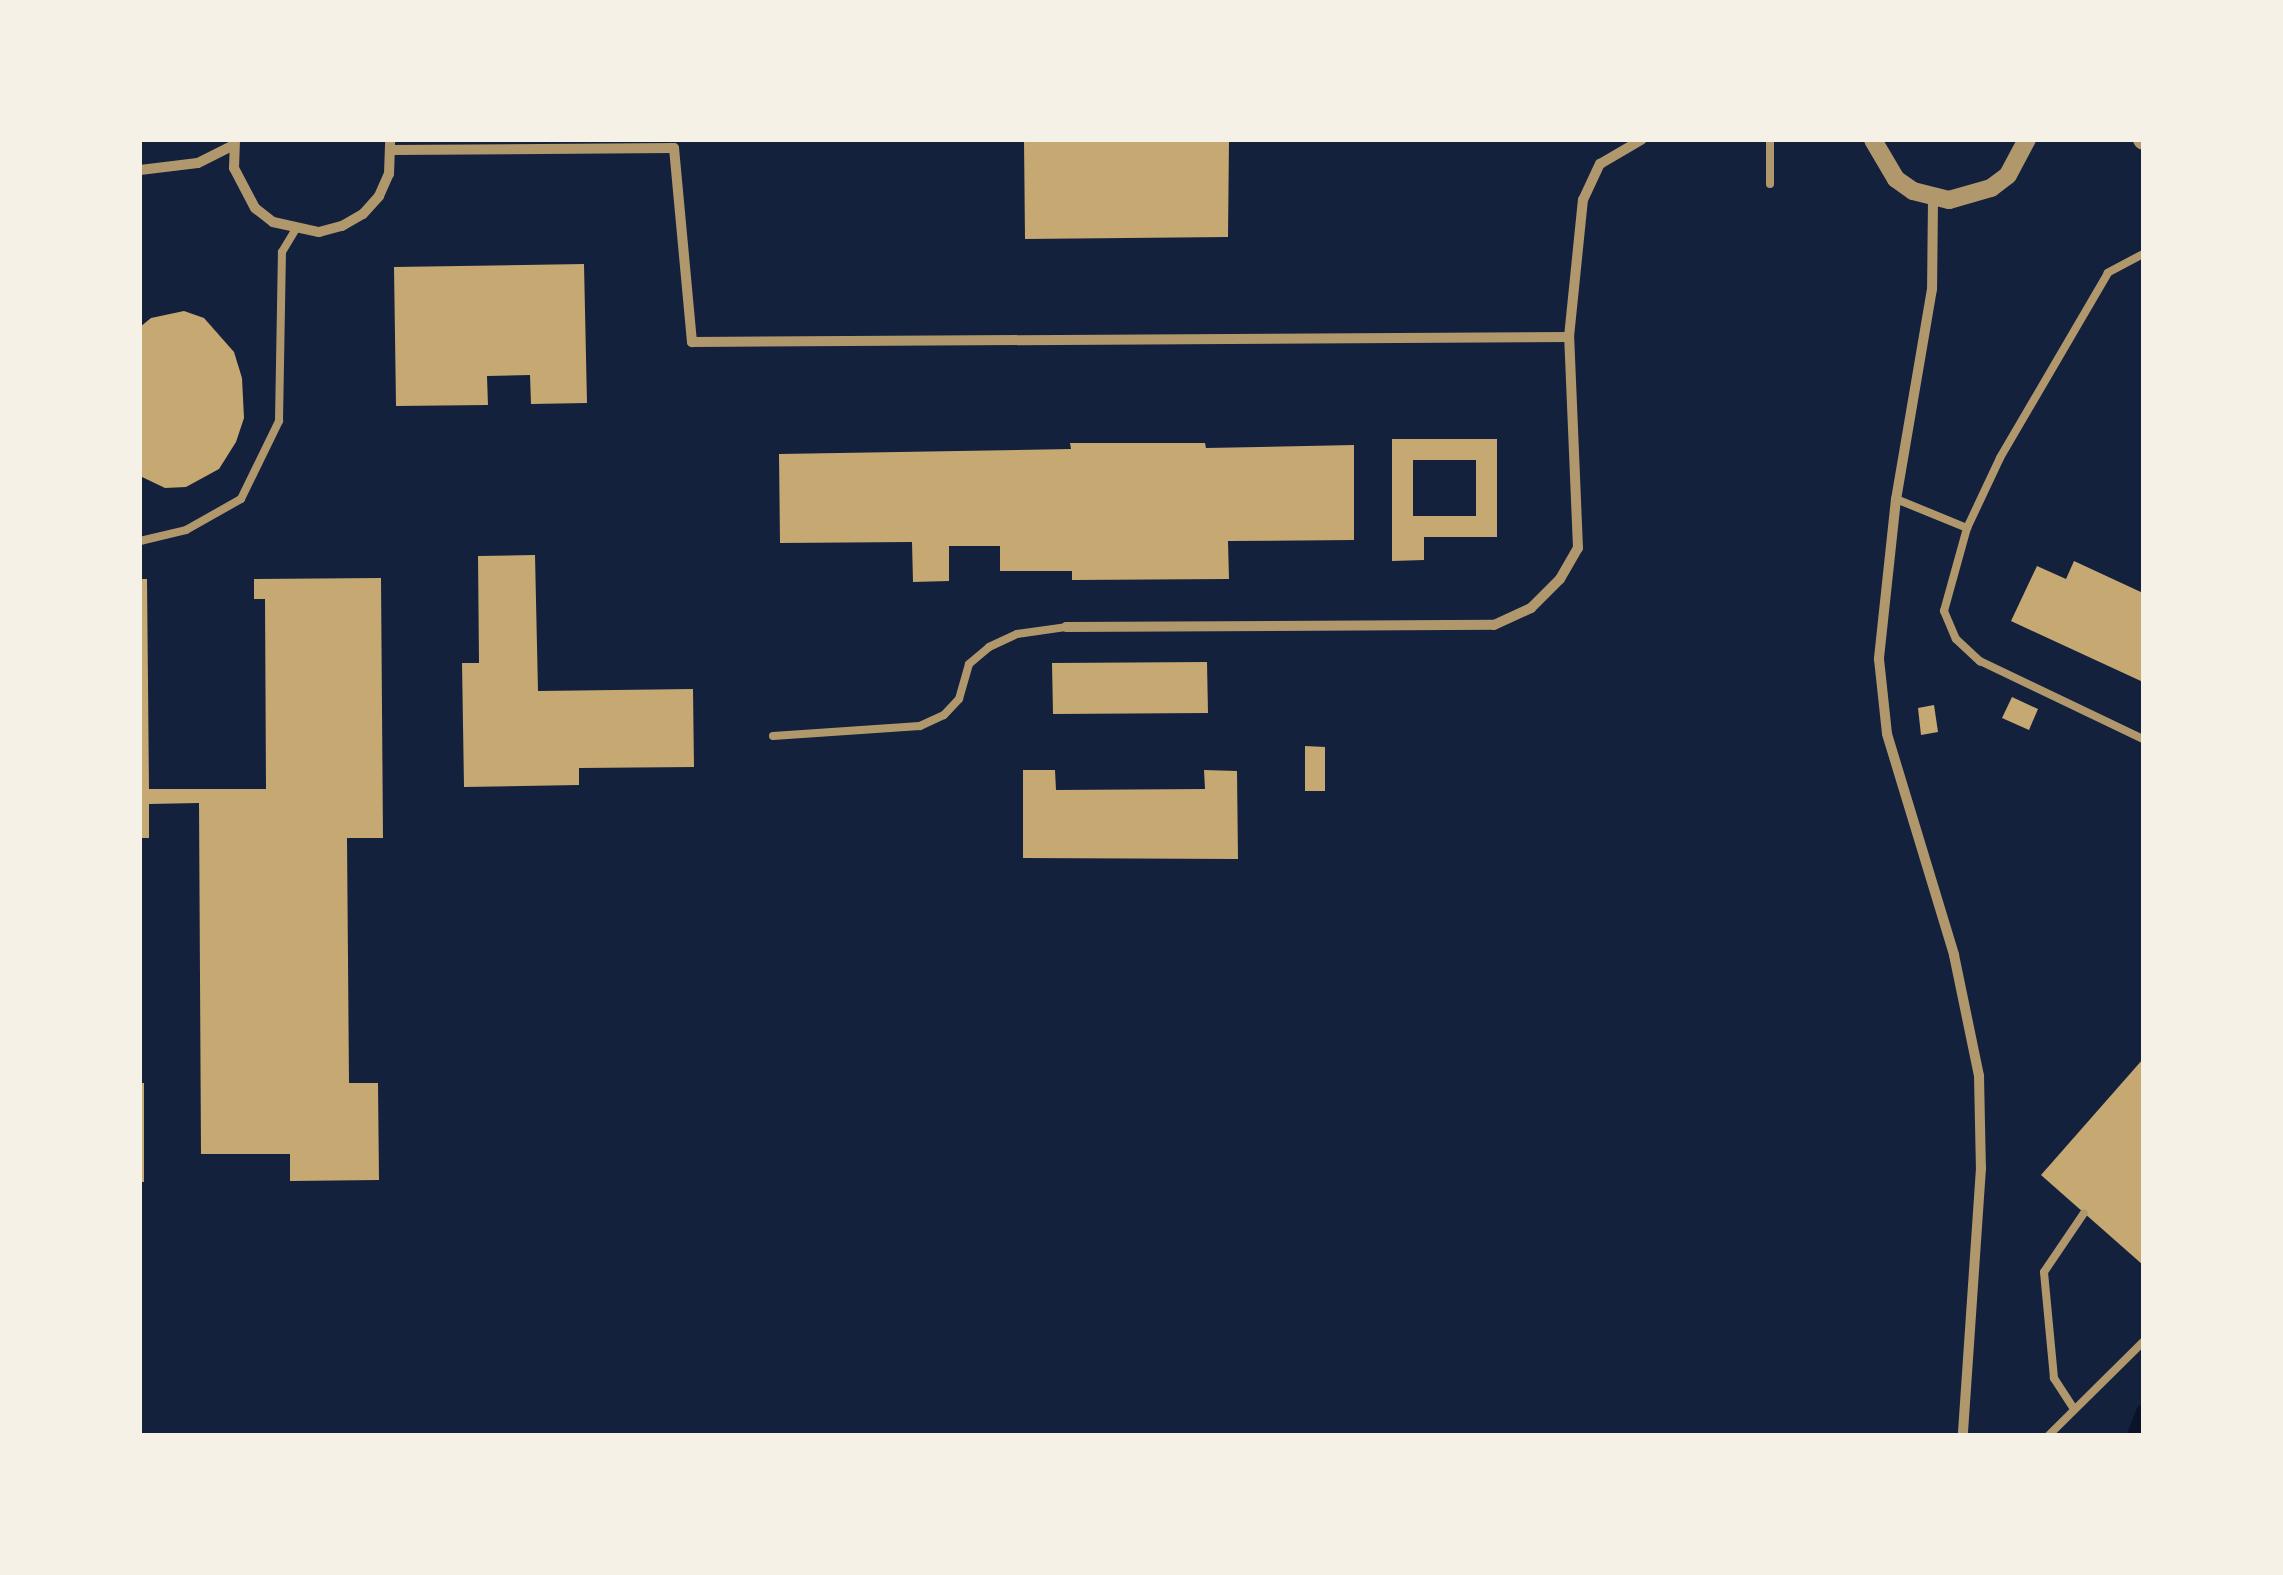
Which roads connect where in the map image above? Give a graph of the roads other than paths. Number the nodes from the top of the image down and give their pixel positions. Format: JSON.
{"nodes":[{"id":1,"x":1640,"y":140,"type":"edge"},
{"id":2,"x":1770,"y":140,"type":"edge"},
{"id":3,"x":1874,"y":140,"type":"edge"},
{"id":4,"x":2026,"y":140,"type":"edge"},
{"id":5,"x":234,"y":142,"type":"edge"},
{"id":6,"x":675,"y":144,"type":"edge"},
{"id":7,"x":391,"y":145,"type":"edge"},
{"id":8,"x":140,"y":170,"type":"edge"},
{"id":9,"x":1770,"y":184,"type":"dead end"},
{"id":10,"x":1933,"y":198,"type":"junction"},
{"id":11,"x":295,"y":230,"type":"junction"},
{"id":12,"x":2143,"y":254,"type":"edge"},
{"id":13,"x":1569,"y":336,"type":"junction"},
{"id":14,"x":1896,"y":499,"type":"junction"},
{"id":15,"x":1967,"y":528,"type":"junction"},
{"id":16,"x":140,"y":542,"type":"edge"},
{"id":17,"x":1066,"y":626,"type":"joint"},
{"id":18,"x":773,"y":736,"type":"dead end"},
{"id":19,"x":2143,"y":738,"type":"edge"},
{"id":20,"x":2084,"y":1213,"type":"dead end"},
{"id":21,"x":2143,"y":1342,"type":"edge"},
{"id":22,"x":2074,"y":1409,"type":"junction"},
{"id":23,"x":1963,"y":1435,"type":"edge"},
{"id":24,"x":2049,"y":1435,"type":"edge"}],
"edges":[{"from":1,"to":13,"type":"street"},
{"from":2,"to":9,"type":"lane"},
{"from":3,"to":10,"type":"street"},
{"from":4,"to":10,"type":"street"},
{"from":5,"to":8,"type":"street"},
{"from":5,"to":11,"type":"street"},
{"from":6,"to":7,"type":"street"},
{"from":6,"to":13,"type":"street"},
{"from":7,"to":11,"type":"street"},
{"from":10,"to":14,"type":"street"},
{"from":11,"to":16,"type":"lane"},
{"from":12,"to":15,"type":"lane"},
{"from":13,"to":17,"type":"street"},
{"from":14,"to":15,"type":"lane"},
{"from":14,"to":23,"type":"street"},
{"from":15,"to":19,"type":"lane"},
{"from":17,"to":18,"type":"lane"},
{"from":20,"to":22,"type":"lane"},
{"from":21,"to":22,"type":"lane"},
{"from":22,"to":24,"type":"lane"}]}
